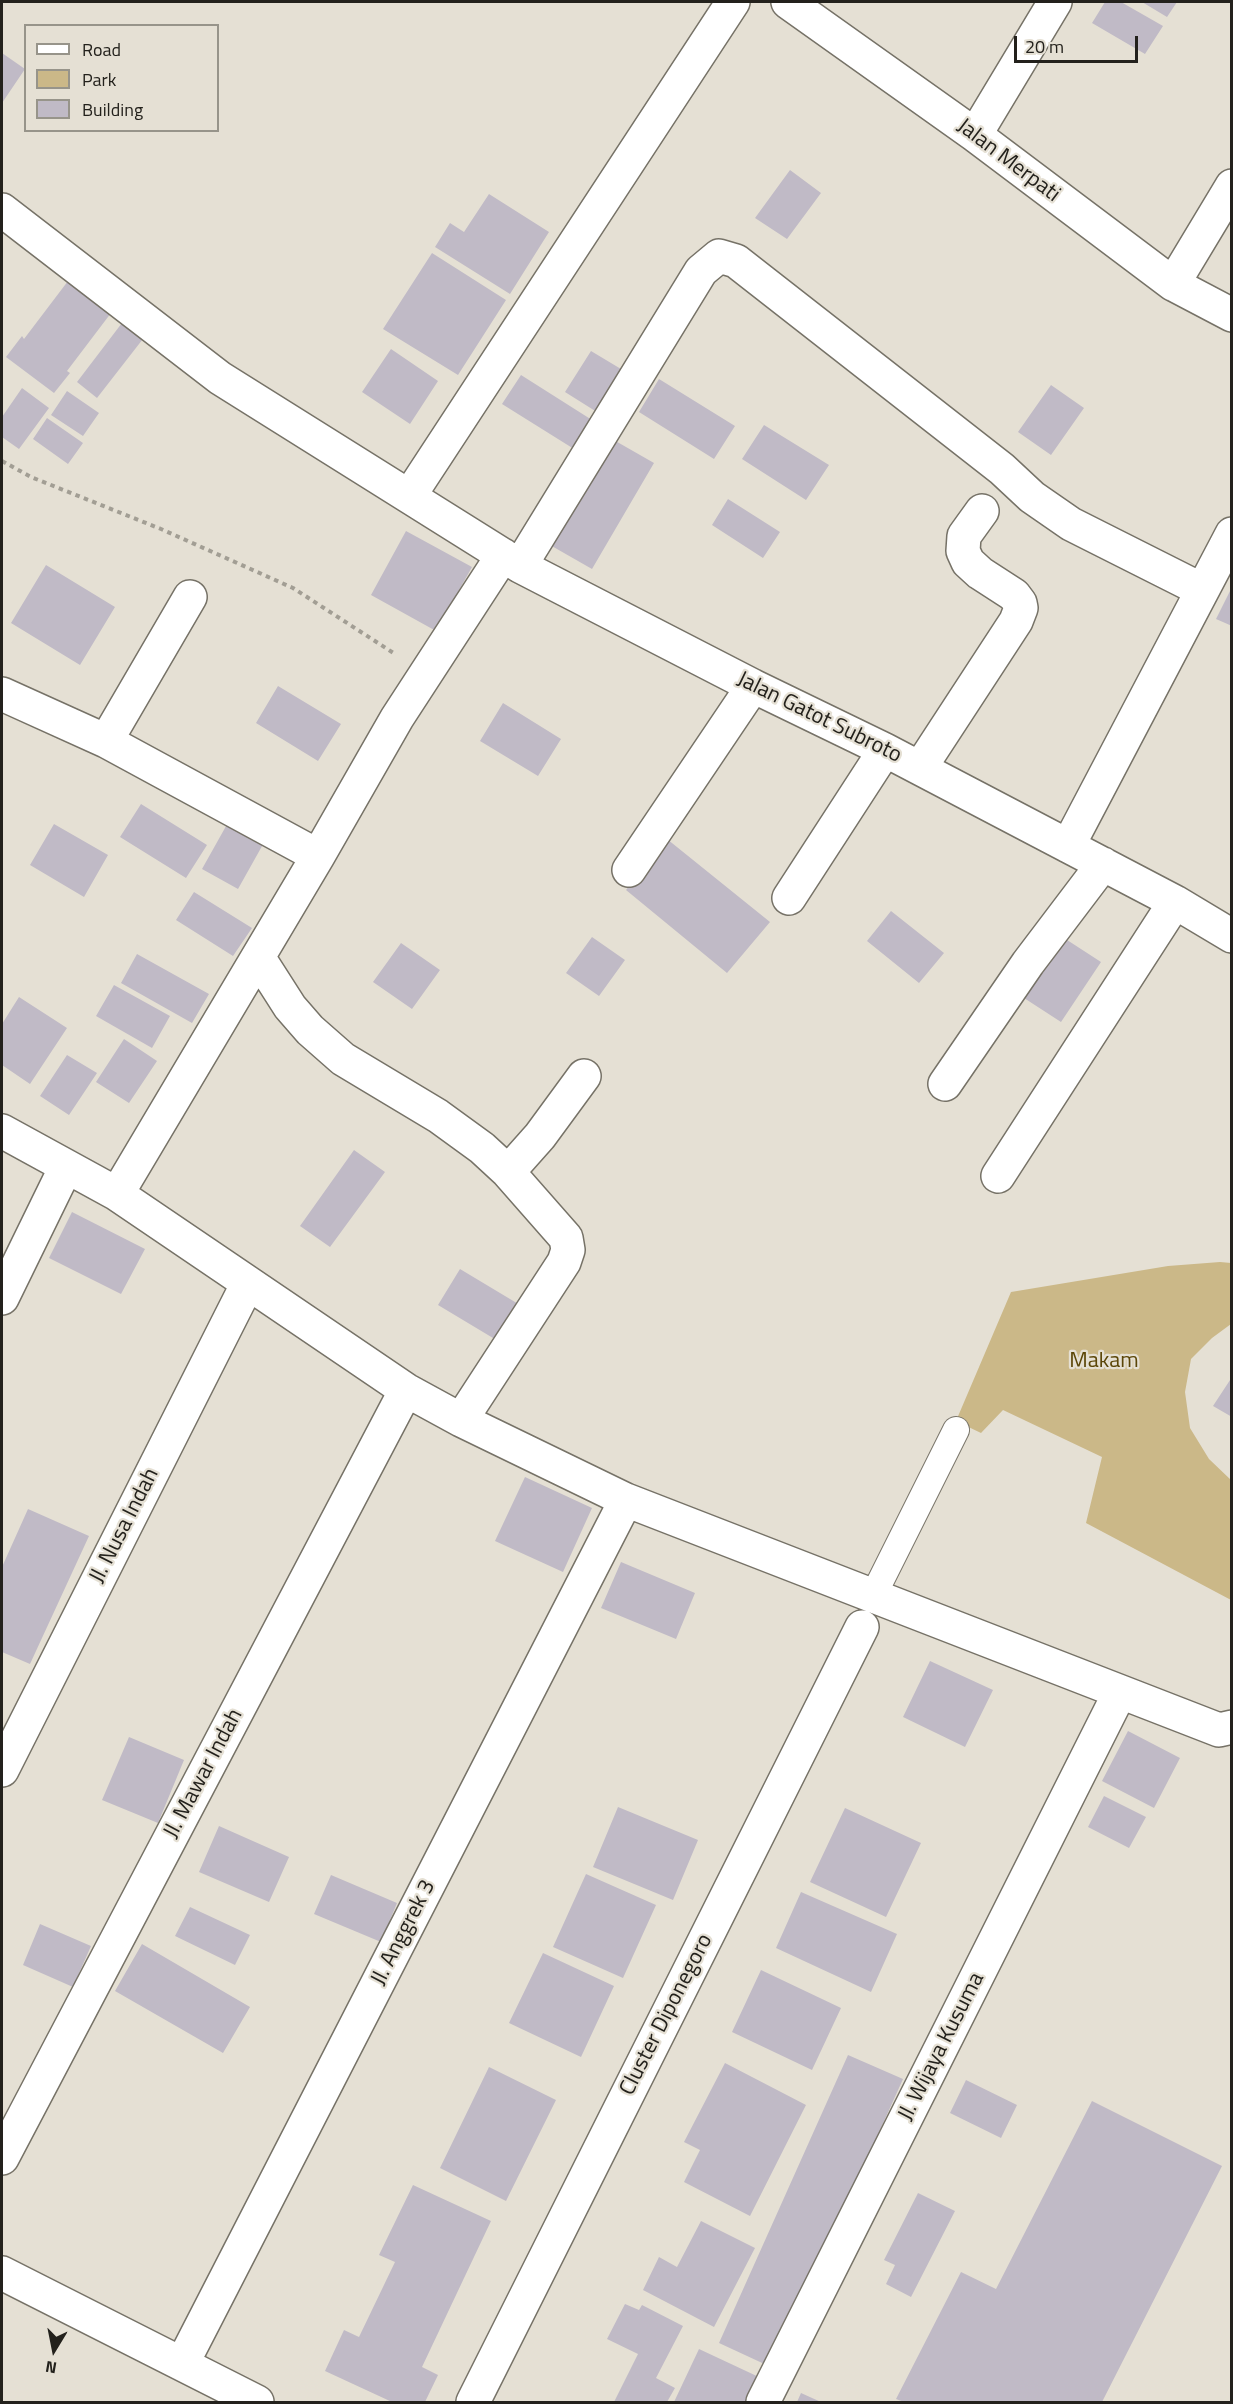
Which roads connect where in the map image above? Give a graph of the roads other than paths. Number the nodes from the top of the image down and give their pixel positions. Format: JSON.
{"nodes":[{"id":1,"x":733,"y":2,"type":"edge"},
{"id":2,"x":788,"y":2,"type":"edge"},
{"id":3,"x":1055,"y":2,"type":"edge"},
{"id":4,"x":975,"y":135,"type":"junction"},
{"id":5,"x":1232,"y":186,"type":"edge"},
{"id":6,"x":2,"y":210,"type":"edge"},
{"id":7,"x":1173,"y":284,"type":"junction"},
{"id":8,"x":1232,"y":315,"type":"edge"},
{"id":9,"x":410,"y":495,"type":"junction"},
{"id":10,"x":982,"y":512,"type":"dead end"},
{"id":11,"x":1232,"y":534,"type":"edge"},
{"id":12,"x":512,"y":561,"type":"junction"},
{"id":13,"x":1202,"y":590,"type":"junction"},
{"id":14,"x":190,"y":597,"type":"dead end"},
{"id":15,"x":753,"y":686,"type":"junction"},
{"id":16,"x":2,"y":694,"type":"edge"},
{"id":17,"x":106,"y":741,"type":"junction"},
{"id":18,"x":885,"y":750,"type":"junction"},
{"id":19,"x":920,"y":768,"type":"junction"},
{"id":20,"x":1068,"y":846,"type":"junction"},
{"id":21,"x":318,"y":856,"type":"junction"},
{"id":22,"x":1103,"y":864,"type":"junction"},
{"id":23,"x":628,"y":870,"type":"dead end"},
{"id":24,"x":789,"y":898,"type":"dead end"},
{"id":25,"x":1175,"y":902,"type":"junction"},
{"id":26,"x":1232,"y":936,"type":"edge"},
{"id":27,"x":258,"y":957,"type":"junction"},
{"id":28,"x":584,"y":1076,"type":"dead end"},
{"id":29,"x":945,"y":1084,"type":"dead end"},
{"id":30,"x":2,"y":1131,"type":"edge"},
{"id":31,"x":66,"y":1167,"type":"junction"},
{"id":32,"x":508,"y":1172,"type":"junction"},
{"id":33,"x":998,"y":1176,"type":"dead end"},
{"id":34,"x":117,"y":1194,"type":"junction"},
{"id":35,"x":248,"y":1283,"type":"junction"},
{"id":36,"x":2,"y":1298,"type":"edge"},
{"id":37,"x":406,"y":1390,"type":"junction"},
{"id":38,"x":461,"y":1420,"type":"junction"},
{"id":39,"x":956,"y":1430,"type":"dead end"},
{"id":40,"x":627,"y":1500,"type":"junction"},
{"id":41,"x":873,"y":1596,"type":"junction"},
{"id":42,"x":862,"y":1627,"type":"dead end"},
{"id":43,"x":1120,"y":1692,"type":"junction"},
{"id":44,"x":1232,"y":1727,"type":"edge"},
{"id":45,"x":2,"y":1770,"type":"edge"},
{"id":46,"x":2,"y":2158,"type":"edge"},
{"id":47,"x":2,"y":2273,"type":"edge"},
{"id":48,"x":182,"y":2364,"type":"junction"},
{"id":49,"x":256,"y":2403,"type":"edge"},
{"id":50,"x":472,"y":2403,"type":"edge"},
{"id":51,"x":763,"y":2403,"type":"edge"}],
"edges":[{"from":1,"to":9,"type":"street"},
{"from":2,"to":4,"type":"street","name":"Jalan Merpati"},
{"from":3,"to":4,"type":"street"},
{"from":4,"to":7,"type":"street","name":"Jalan Merpati"},
{"from":5,"to":7,"type":"street"},
{"from":6,"to":9,"type":"street","name":"Jalan Gatot Subroto"},
{"from":7,"to":8,"type":"street","name":"Jalan Merpati"},
{"from":9,"to":12,"type":"street","name":"Jalan Gatot Subroto"},
{"from":10,"to":19,"type":"street"},
{"from":11,"to":13,"type":"street"},
{"from":12,"to":13,"type":"street"},
{"from":12,"to":15,"type":"street","name":"Jalan Gatot Subroto"},
{"from":12,"to":21,"type":"street"},
{"from":13,"to":20,"type":"street"},
{"from":14,"to":17,"type":"street"},
{"from":15,"to":18,"type":"street","name":"Jalan Gatot Subroto"},
{"from":15,"to":23,"type":"street"},
{"from":16,"to":17,"type":"street"},
{"from":17,"to":21,"type":"street"},
{"from":18,"to":19,"type":"street","name":"Jalan Gatot Subroto"},
{"from":18,"to":24,"type":"street"},
{"from":19,"to":20,"type":"street","name":"Jalan Gatot Subroto"},
{"from":20,"to":22,"type":"street","name":"Jalan Gatot Subroto"},
{"from":21,"to":27,"type":"street"},
{"from":22,"to":25,"type":"street","name":"Jalan Gatot Subroto"},
{"from":22,"to":29,"type":"street"},
{"from":25,"to":26,"type":"street","name":"Jalan Gatot Subroto"},
{"from":25,"to":33,"type":"street"},
{"from":27,"to":32,"type":"street"},
{"from":27,"to":34,"type":"street"},
{"from":28,"to":32,"type":"street"},
{"from":30,"to":31,"type":"street"},
{"from":31,"to":34,"type":"street"},
{"from":31,"to":36,"type":"street"},
{"from":32,"to":38,"type":"street"},
{"from":34,"to":35,"type":"street"},
{"from":35,"to":37,"type":"street"},
{"from":35,"to":45,"type":"street","name":"Jl. Nusa Indah"},
{"from":37,"to":38,"type":"street"},
{"from":37,"to":46,"type":"street","name":"Jl. Mawar Indah"},
{"from":38,"to":40,"type":"street"},
{"from":39,"to":41,"type":"lane"},
{"from":40,"to":41,"type":"street"},
{"from":40,"to":48,"type":"street","name":"Jl. Anggrek 3"},
{"from":41,"to":43,"type":"street"},
{"from":42,"to":50,"type":"street","name":"Cluster Diponegoro"},
{"from":43,"to":44,"type":"street"},
{"from":43,"to":51,"type":"street","name":"Jl. Wijaya Kusuma"},
{"from":47,"to":48,"type":"street"},
{"from":48,"to":49,"type":"street"}]}
